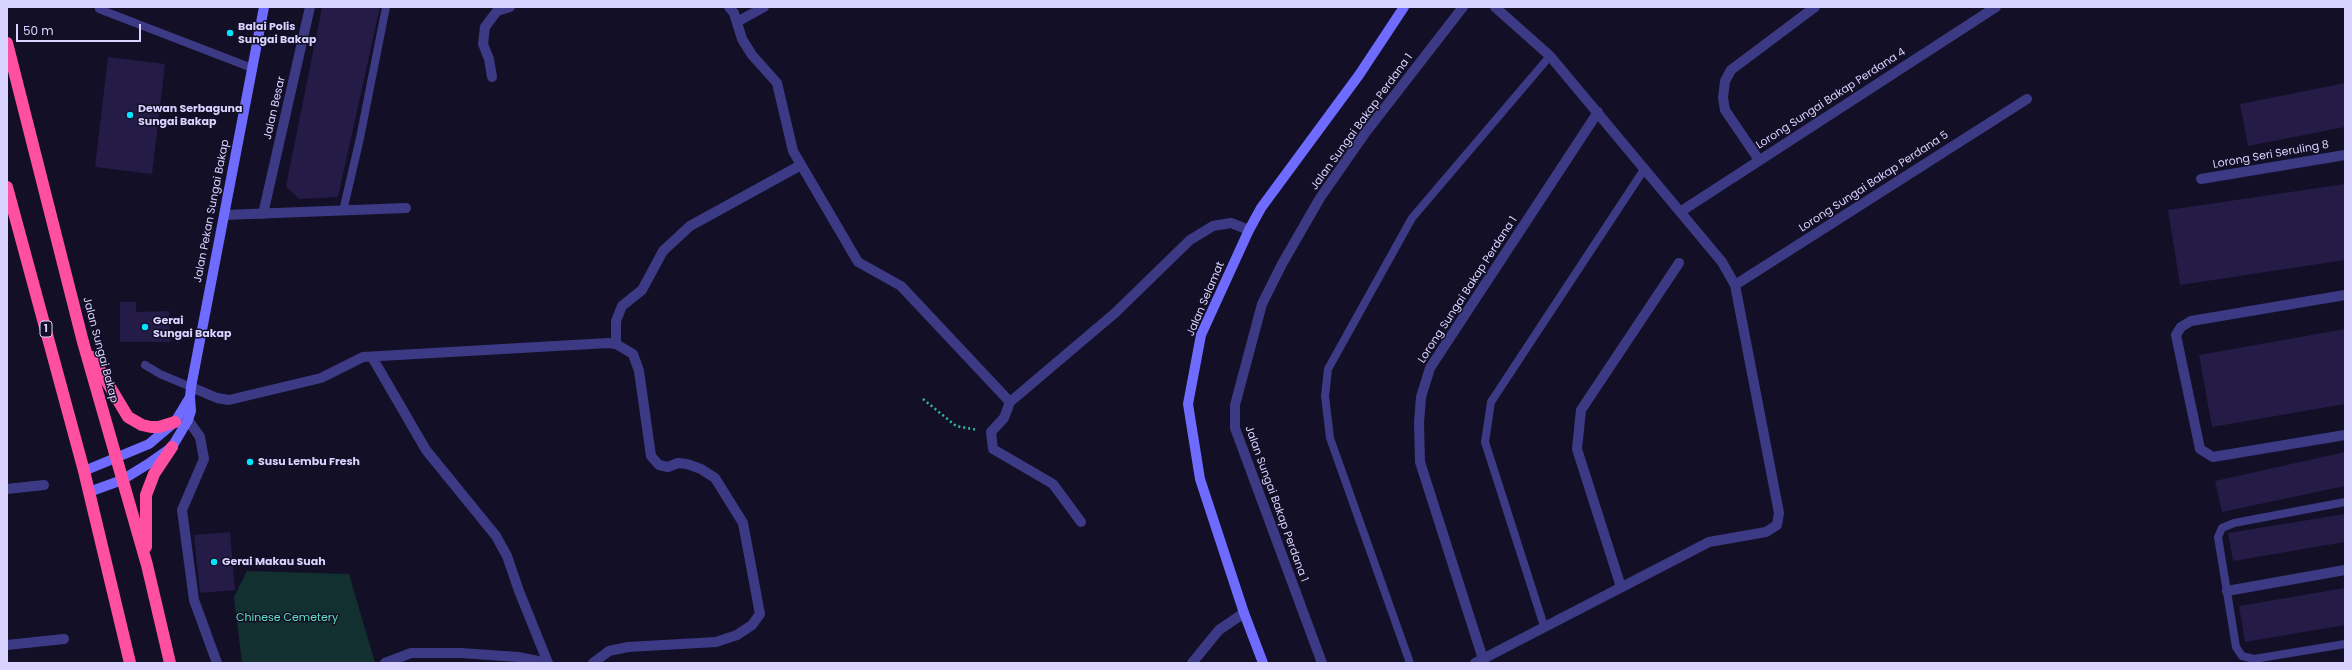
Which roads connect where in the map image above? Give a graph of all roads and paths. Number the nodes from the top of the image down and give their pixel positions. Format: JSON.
{"nodes":[{"id":1,"x":264,"y":7,"type":"edge"},
{"id":2,"x":310,"y":7,"type":"edge"},
{"id":3,"x":386,"y":7,"type":"edge"},
{"id":4,"x":510,"y":7,"type":"edge"},
{"id":5,"x":729,"y":7,"type":"edge"},
{"id":6,"x":764,"y":7,"type":"edge"},
{"id":7,"x":1404,"y":7,"type":"edge"},
{"id":8,"x":1463,"y":7,"type":"edge"},
{"id":9,"x":1495,"y":7,"type":"edge"},
{"id":10,"x":1815,"y":7,"type":"edge"},
{"id":11,"x":1996,"y":7,"type":"edge"},
{"id":12,"x":99,"y":9,"type":"dead end"},
{"id":13,"x":737,"y":22,"type":"junction"},
{"id":14,"x":7,"y":43,"type":"edge"},
{"id":15,"x":1550,"y":56,"type":"junction"},
{"id":16,"x":252,"y":68,"type":"junction"},
{"id":17,"x":492,"y":76,"type":"dead end"},
{"id":18,"x":2027,"y":99,"type":"dead end"},
{"id":19,"x":1598,"y":112,"type":"junction"},
{"id":20,"x":2345,"y":155,"type":"edge"},
{"id":21,"x":1759,"y":160,"type":"junction"},
{"id":22,"x":802,"y":165,"type":"junction"},
{"id":23,"x":1645,"y":168,"type":"junction"},
{"id":24,"x":2201,"y":180,"type":"dead end"},
{"id":25,"x":7,"y":187,"type":"edge"},
{"id":26,"x":406,"y":208,"type":"dead end"},
{"id":27,"x":343,"y":211,"type":"junction"},
{"id":28,"x":1680,"y":212,"type":"junction"},
{"id":29,"x":263,"y":214,"type":"junction"},
{"id":30,"x":224,"y":215,"type":"junction"},
{"id":31,"x":1249,"y":230,"type":"junction"},
{"id":32,"x":1679,"y":263,"type":"dead end"},
{"id":33,"x":1735,"y":285,"type":"junction"},
{"id":34,"x":2345,"y":294,"type":"edge"},
{"id":35,"x":83,"y":342,"type":"junction"},
{"id":36,"x":616,"y":344,"type":"junction"},
{"id":37,"x":372,"y":357,"type":"junction"},
{"id":38,"x":145,"y":366,"type":"dead end"},
{"id":39,"x":190,"y":392,"type":"junction"},
{"id":40,"x":923,"y":399,"type":"dead end"},
{"id":41,"x":1010,"y":402,"type":"junction"},
{"id":42,"x":188,"y":420,"type":"junction"},
{"id":43,"x":175,"y":422,"type":"junction"},
{"id":44,"x":991,"y":432,"type":"junction"},
{"id":45,"x":2345,"y":435,"type":"edge"},
{"id":46,"x":172,"y":447,"type":"junction"},
{"id":47,"x":116,"y":458,"type":"junction"},
{"id":48,"x":84,"y":471,"type":"junction"},
{"id":49,"x":122,"y":480,"type":"junction"},
{"id":50,"x":44,"y":486,"type":"dead end"},
{"id":51,"x":7,"y":489,"type":"edge"},
{"id":52,"x":89,"y":492,"type":"junction"},
{"id":53,"x":2345,"y":502,"type":"edge"},
{"id":54,"x":1081,"y":522,"type":"dead end"},
{"id":55,"x":147,"y":565,"type":"junction"},
{"id":56,"x":2345,"y":570,"type":"edge"},
{"id":57,"x":1622,"y":586,"type":"junction"},
{"id":58,"x":2227,"y":591,"type":"junction"},
{"id":59,"x":1244,"y":613,"type":"junction"},
{"id":60,"x":1544,"y":626,"type":"junction"},
{"id":61,"x":64,"y":639,"type":"dead end"},
{"id":62,"x":2345,"y":644,"type":"edge"},
{"id":63,"x":7,"y":645,"type":"edge"},
{"id":64,"x":1479,"y":661,"type":"edge"},
{"id":65,"x":130,"y":663,"type":"edge"},
{"id":66,"x":170,"y":663,"type":"edge"},
{"id":67,"x":217,"y":663,"type":"edge"},
{"id":68,"x":385,"y":663,"type":"edge"},
{"id":69,"x":548,"y":663,"type":"edge"},
{"id":70,"x":593,"y":663,"type":"edge"},
{"id":71,"x":1192,"y":663,"type":"edge"},
{"id":72,"x":1264,"y":663,"type":"edge"},
{"id":73,"x":1322,"y":663,"type":"edge"},
{"id":74,"x":1410,"y":663,"type":"edge"}],
"edges":[{"from":1,"to":16,"type":"main road","name":"Jalan Pekan Sungai Bakap"},
{"from":2,"to":29,"type":"street","name":"Jalan Besar"},
{"from":3,"to":27,"type":"lane"},
{"from":4,"to":17,"type":"street"},
{"from":5,"to":13,"type":"street"},
{"from":6,"to":13,"type":"street"},
{"from":7,"to":31,"type":"main road","name":"Jalan Selamat"},
{"from":8,"to":73,"type":"street","name":"Jalan Sungai Bakap Perdana 1"},
{"from":9,"to":15,"type":"street"},
{"from":10,"to":21,"type":"street"},
{"from":11,"to":21,"type":"street","name":"Lorong Sungai Bakap Perdana 4"},
{"from":12,"to":16,"type":"lane"},
{"from":13,"to":22,"type":"street"},
{"from":14,"to":35,"type":"highway","name":"Jalan Sungai Bakap"},
{"from":15,"to":19,"type":"street"},
{"from":15,"to":74,"type":"lane"},
{"from":16,"to":30,"type":"main road","name":"Jalan Pekan Sungai Bakap"},
{"from":18,"to":33,"type":"street","name":"Lorong Sungai Bakap Perdana 5"},
{"from":19,"to":23,"type":"street"},
{"from":19,"to":64,"type":"street","name":"Lorong Sungai Bakap Perdana 1"},
{"from":20,"to":24,"type":"street","name":"Lorong Seri Seruling 8"},
{"from":21,"to":28,"type":"street","name":"Lorong Sungai Bakap Perdana 4"},
{"from":22,"to":36,"type":"street"},
{"from":22,"to":41,"type":"street"},
{"from":23,"to":28,"type":"street"},
{"from":23,"to":60,"type":"lane"},
{"from":25,"to":48,"type":"highway","number":"1"},
{"from":26,"to":27,"type":"street"},
{"from":27,"to":29,"type":"street"},
{"from":28,"to":33,"type":"street"},
{"from":29,"to":30,"type":"street"},
{"from":30,"to":39,"type":"main road","name":"Jalan Pekan Sungai Bakap"},
{"from":31,"to":41,"type":"street"},
{"from":31,"to":59,"type":"main road","name":"Jalan Selamat"},
{"from":32,"to":57,"type":"street"},
{"from":33,"to":57,"type":"street"},
{"from":34,"to":45,"type":"street"},
{"from":35,"to":43,"type":"highway"},
{"from":35,"to":47,"type":"highway","name":"Jalan Sungai Bakap"},
{"from":36,"to":37,"type":"street"},
{"from":36,"to":70,"type":"street"},
{"from":37,"to":39,"type":"street"},
{"from":37,"to":69,"type":"street"},
{"from":38,"to":39,"type":"lane"},
{"from":39,"to":42,"type":"main road","name":"Jalan Pekan Sungai Bakap"},
{"from":39,"to":43,"type":"main road","name":"Jalan Pekan Sungai Bakap"},
{"from":40,"to":44,"type":"path"},
{"from":41,"to":44,"type":"street"},
{"from":42,"to":46,"type":"main road","name":"Jalan Pekan Sungai Bakap"},
{"from":42,"to":67,"type":"street"},
{"from":43,"to":47,"type":"main road","name":"Jalan Pekan Sungai Bakap"},
{"from":44,"to":54,"type":"street"},
{"from":46,"to":49,"type":"main road","name":"Jalan Pekan Sungai Bakap"},
{"from":46,"to":55,"type":"highway"},
{"from":47,"to":48,"type":"main road","name":"Jalan Pekan Sungai Bakap"},
{"from":47,"to":49,"type":"highway","name":"Jalan Sungai Bakap"},
{"from":48,"to":52,"type":"highway","number":"1"},
{"from":49,"to":52,"type":"main road","name":"Jalan Pekan Sungai Bakap"},
{"from":49,"to":55,"type":"highway","name":"Jalan Sungai Bakap"},
{"from":50,"to":51,"type":"street"},
{"from":52,"to":65,"type":"highway","number":"1"},
{"from":53,"to":58,"type":"lane"},
{"from":55,"to":66,"type":"highway","name":"Jalan Sungai Bakap"},
{"from":56,"to":58,"type":"street"},
{"from":57,"to":60,"type":"street"},
{"from":58,"to":62,"type":"lane"},
{"from":59,"to":71,"type":"street"},
{"from":59,"to":72,"type":"main road","name":"Jalan Selamat"},
{"from":60,"to":64,"type":"street"},
{"from":61,"to":63,"type":"street"},
{"from":68,"to":69,"type":"street"}]}
